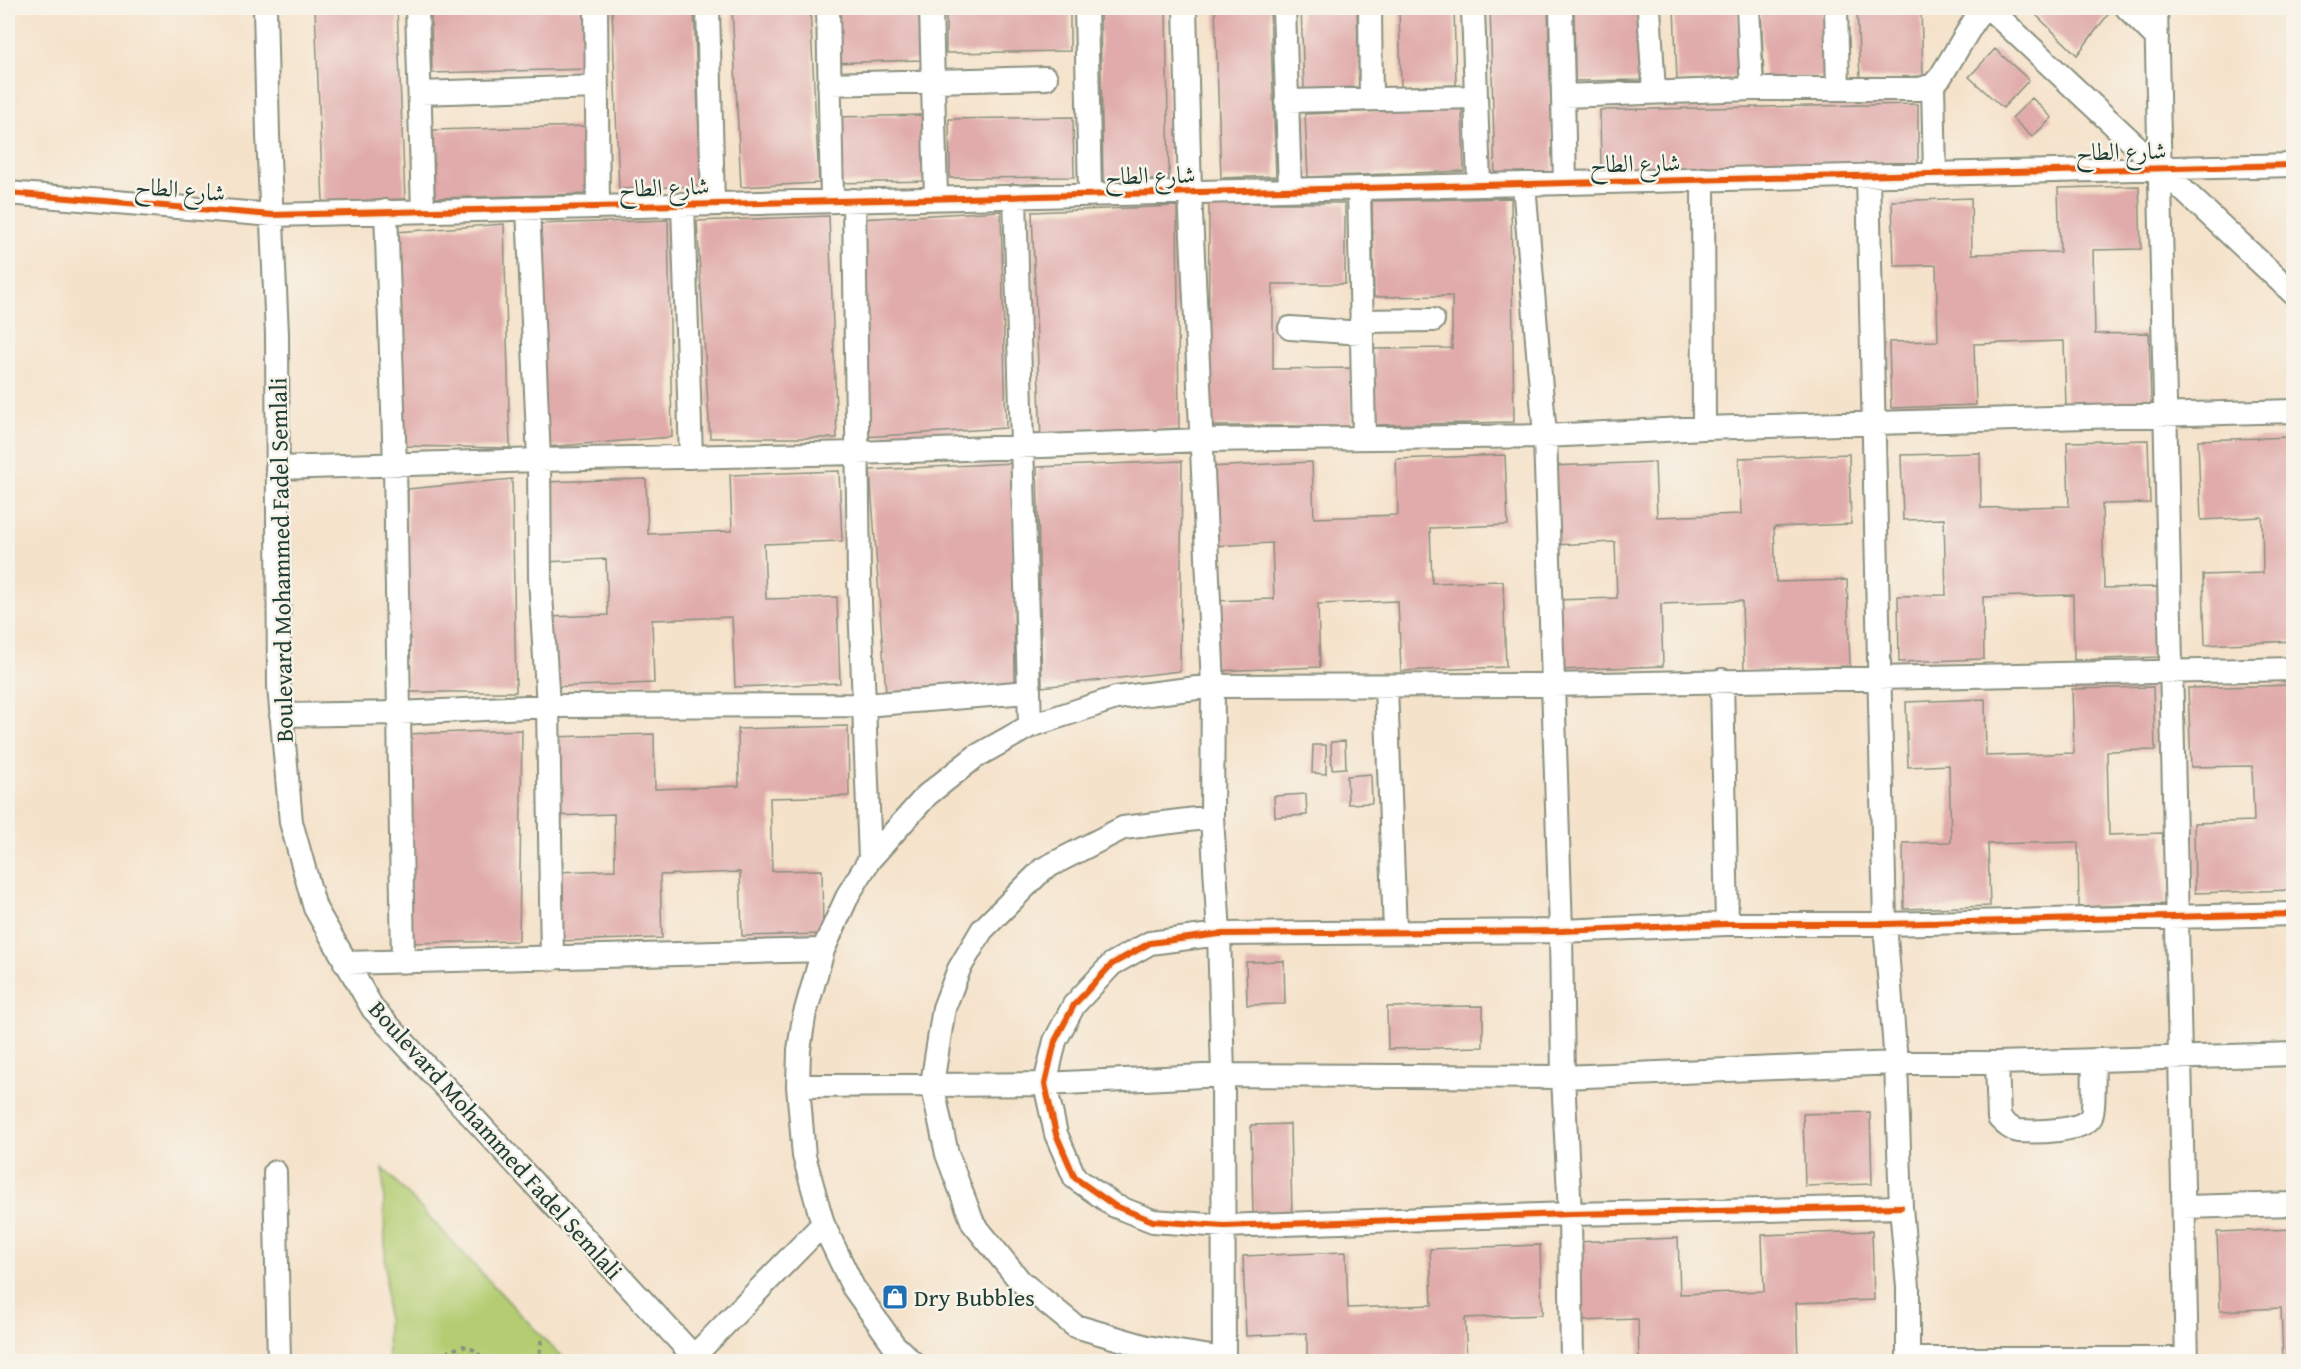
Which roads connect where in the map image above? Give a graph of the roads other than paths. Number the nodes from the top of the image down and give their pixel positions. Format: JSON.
{"nodes":[{"id":1,"x":265,"y":8,"type":"edge"},
{"id":2,"x":417,"y":8,"type":"edge"},
{"id":3,"x":596,"y":8,"type":"edge"},
{"id":4,"x":708,"y":8,"type":"edge"},
{"id":5,"x":828,"y":8,"type":"edge"},
{"id":6,"x":931,"y":8,"type":"edge"},
{"id":7,"x":1086,"y":8,"type":"edge"},
{"id":8,"x":1185,"y":8,"type":"edge"},
{"id":9,"x":1284,"y":8,"type":"edge"},
{"id":10,"x":1370,"y":8,"type":"edge"},
{"id":11,"x":1473,"y":8,"type":"edge"},
{"id":12,"x":1561,"y":8,"type":"edge"},
{"id":13,"x":1649,"y":8,"type":"edge"},
{"id":14,"x":1748,"y":8,"type":"edge"},
{"id":15,"x":1836,"y":8,"type":"edge"},
{"id":16,"x":1982,"y":8,"type":"edge"},
{"id":17,"x":1989,"y":8,"type":"edge"},
{"id":18,"x":2127,"y":8,"type":"edge"},
{"id":19,"x":2156,"y":8,"type":"edge"},
{"id":20,"x":2157,"y":38,"type":"junction"},
{"id":21,"x":1046,"y":78,"type":"dead end"},
{"id":22,"x":933,"y":81,"type":"junction"},
{"id":23,"x":829,"y":84,"type":"junction"},
{"id":24,"x":1933,"y":85,"type":"junction"},
{"id":25,"x":597,"y":87,"type":"junction"},
{"id":26,"x":1838,"y":88,"type":"junction"},
{"id":27,"x":1752,"y":89,"type":"junction"},
{"id":28,"x":1654,"y":92,"type":"junction"},
{"id":29,"x":420,"y":93,"type":"junction"},
{"id":30,"x":1563,"y":96,"type":"junction"},
{"id":31,"x":1476,"y":97,"type":"junction"},
{"id":32,"x":1371,"y":99,"type":"junction"},
{"id":33,"x":1286,"y":101,"type":"junction"},
{"id":34,"x":2294,"y":165,"type":"edge"},
{"id":35,"x":2160,"y":168,"type":"junction"},
{"id":36,"x":1935,"y":174,"type":"junction"},
{"id":37,"x":1868,"y":175,"type":"junction"},
{"id":38,"x":1703,"y":179,"type":"junction"},
{"id":39,"x":1565,"y":183,"type":"junction"},
{"id":40,"x":1524,"y":184,"type":"junction"},
{"id":41,"x":1479,"y":185,"type":"junction"},
{"id":42,"x":1359,"y":188,"type":"junction"},
{"id":43,"x":1290,"y":189,"type":"junction"},
{"id":44,"x":8,"y":192,"type":"edge"},
{"id":45,"x":1190,"y":192,"type":"junction"},
{"id":46,"x":1090,"y":194,"type":"junction"},
{"id":47,"x":1015,"y":196,"type":"junction"},
{"id":48,"x":936,"y":198,"type":"junction"},
{"id":49,"x":843,"y":200,"type":"junction"},
{"id":50,"x":713,"y":203,"type":"junction"},
{"id":51,"x":683,"y":204,"type":"junction"},
{"id":52,"x":598,"y":206,"type":"junction"},
{"id":53,"x":528,"y":208,"type":"junction"},
{"id":54,"x":387,"y":211,"type":"junction"},
{"id":55,"x":423,"y":211,"type":"junction"},
{"id":56,"x":272,"y":215,"type":"junction"},
{"id":57,"x":2294,"y":294,"type":"edge"},
{"id":58,"x":1434,"y":320,"type":"dead end"},
{"id":59,"x":1362,"y":327,"type":"junction"},
{"id":60,"x":1290,"y":328,"type":"dead end"},
{"id":61,"x":2294,"y":411,"type":"edge"},
{"id":62,"x":2166,"y":415,"type":"junction"},
{"id":63,"x":1874,"y":423,"type":"junction"},
{"id":64,"x":1704,"y":428,"type":"junction"},
{"id":65,"x":1545,"y":436,"type":"junction"},
{"id":66,"x":1364,"y":438,"type":"junction"},
{"id":67,"x":1203,"y":440,"type":"junction"},
{"id":68,"x":1022,"y":447,"type":"junction"},
{"id":69,"x":857,"y":453,"type":"junction"},
{"id":70,"x":691,"y":457,"type":"junction"},
{"id":71,"x":539,"y":460,"type":"junction"},
{"id":72,"x":395,"y":465,"type":"junction"},
{"id":73,"x":277,"y":468,"type":"junction"},
{"id":74,"x":2294,"y":669,"type":"edge"},
{"id":75,"x":2172,"y":671,"type":"junction"},
{"id":76,"x":1880,"y":677,"type":"junction"},
{"id":77,"x":1722,"y":680,"type":"junction"},
{"id":78,"x":1553,"y":685,"type":"junction"},
{"id":79,"x":1213,"y":686,"type":"junction"},
{"id":80,"x":1386,"y":686,"type":"junction"},
{"id":81,"x":1029,"y":692,"type":"junction"},
{"id":82,"x":864,"y":705,"type":"junction"},
{"id":83,"x":548,"y":706,"type":"junction"},
{"id":84,"x":399,"y":713,"type":"junction"},
{"id":85,"x":281,"y":714,"type":"junction"},
{"id":86,"x":1030,"y":726,"type":"junction"},
{"id":87,"x":1212,"y":817,"type":"junction"},
{"id":88,"x":870,"y":859,"type":"junction"},
{"id":89,"x":2294,"y":914,"type":"edge"},
{"id":90,"x":2177,"y":917,"type":"junction"},
{"id":91,"x":1727,"y":924,"type":"junction"},
{"id":92,"x":1885,"y":924,"type":"junction"},
{"id":93,"x":1395,"y":932,"type":"junction"},
{"id":94,"x":1561,"y":932,"type":"junction"},
{"id":95,"x":1219,"y":934,"type":"junction"},
{"id":96,"x":823,"y":950,"type":"junction"},
{"id":97,"x":552,"y":959,"type":"junction"},
{"id":98,"x":403,"y":962,"type":"junction"},
{"id":99,"x":345,"y":963,"type":"junction"},
{"id":100,"x":2294,"y":1054,"type":"edge"},
{"id":101,"x":2181,"y":1057,"type":"junction"},
{"id":102,"x":2094,"y":1060,"type":"junction"},
{"id":103,"x":1896,"y":1063,"type":"junction"},
{"id":104,"x":1997,"y":1063,"type":"junction"},
{"id":105,"x":1223,"y":1075,"type":"junction"},
{"id":106,"x":1563,"y":1077,"type":"junction"},
{"id":107,"x":932,"y":1084,"type":"junction"},
{"id":108,"x":1045,"y":1084,"type":"junction"},
{"id":109,"x":798,"y":1086,"type":"junction"},
{"id":110,"x":275,"y":1172,"type":"dead end"},
{"id":111,"x":2294,"y":1204,"type":"edge"},
{"id":112,"x":1901,"y":1207,"type":"junction"},
{"id":113,"x":2184,"y":1207,"type":"junction"},
{"id":114,"x":1570,"y":1214,"type":"junction"},
{"id":115,"x":823,"y":1224,"type":"junction"},
{"id":116,"x":1224,"y":1226,"type":"junction"},
{"id":117,"x":696,"y":1359,"type":"edge"},
{"id":118,"x":1224,"y":1360,"type":"edge"},
{"id":119,"x":1908,"y":1360,"type":"edge"},
{"id":120,"x":2187,"y":1360,"type":"edge"},
{"id":121,"x":279,"y":1362,"type":"edge"},
{"id":122,"x":912,"y":1362,"type":"edge"},
{"id":123,"x":1572,"y":1362,"type":"edge"}],
"edges":[{"from":1,"to":56,"type":"street","name":"Boulevard Mohammed Fadel Semlali"},
{"from":2,"to":29,"type":"street"},
{"from":3,"to":25,"type":"street"},
{"from":4,"to":50,"type":"street"},
{"from":5,"to":23,"type":"street"},
{"from":6,"to":22,"type":"street"},
{"from":7,"to":46,"type":"street"},
{"from":8,"to":45,"type":"street"},
{"from":9,"to":33,"type":"street"},
{"from":10,"to":32,"type":"street"},
{"from":11,"to":31,"type":"street"},
{"from":12,"to":30,"type":"street"},
{"from":13,"to":28,"type":"street"},
{"from":14,"to":27,"type":"street"},
{"from":15,"to":26,"type":"street"},
{"from":16,"to":24,"type":"street"},
{"from":17,"to":35,"type":"street"},
{"from":18,"to":20,"type":"street"},
{"from":19,"to":20,"type":"street"},
{"from":20,"to":35,"type":"street"},
{"from":21,"to":22,"type":"street"},
{"from":22,"to":23,"type":"street"},
{"from":22,"to":48,"type":"street"},
{"from":23,"to":49,"type":"street"},
{"from":24,"to":26,"type":"street"},
{"from":24,"to":36,"type":"street"},
{"from":25,"to":29,"type":"street"},
{"from":25,"to":52,"type":"street"},
{"from":26,"to":27,"type":"street"},
{"from":27,"to":28,"type":"street"},
{"from":28,"to":30,"type":"street"},
{"from":29,"to":55,"type":"street"},
{"from":30,"to":39,"type":"street"},
{"from":31,"to":32,"type":"street"},
{"from":31,"to":41,"type":"street"},
{"from":32,"to":33,"type":"street"},
{"from":33,"to":43,"type":"street"},
{"from":34,"to":35,"type":"street","name":"شارع الطاح"},
{"from":35,"to":36,"type":"street","name":"شارع الطاح"},
{"from":35,"to":57,"type":"street"},
{"from":35,"to":62,"type":"street"},
{"from":36,"to":37,"type":"street","name":"شارع الطاح"},
{"from":37,"to":38,"type":"street","name":"شارع الطاح"},
{"from":37,"to":63,"type":"street"},
{"from":38,"to":39,"type":"street","name":"شارع الطاح"},
{"from":38,"to":64,"type":"street"},
{"from":39,"to":40,"type":"street","name":"شارع الطاح"},
{"from":40,"to":41,"type":"street","name":"شارع الطاح"},
{"from":40,"to":65,"type":"street"},
{"from":41,"to":42,"type":"street","name":"شارع الطاح"},
{"from":42,"to":43,"type":"street","name":"شارع الطاح"},
{"from":42,"to":59,"type":"street"},
{"from":43,"to":45,"type":"street","name":"شارع الطاح"},
{"from":44,"to":56,"type":"street","name":"شارع الطاح"},
{"from":45,"to":46,"type":"street","name":"شارع الطاح"},
{"from":45,"to":67,"type":"street"},
{"from":46,"to":47,"type":"street","name":"شارع الطاح"},
{"from":47,"to":48,"type":"street","name":"شارع الطاح"},
{"from":47,"to":68,"type":"street"},
{"from":48,"to":49,"type":"street","name":"شارع الطاح"},
{"from":49,"to":50,"type":"street","name":"شارع الطاح"},
{"from":49,"to":69,"type":"street"},
{"from":50,"to":51,"type":"street","name":"شارع الطاح"},
{"from":51,"to":52,"type":"street","name":"شارع الطاح"},
{"from":51,"to":70,"type":"street"},
{"from":52,"to":53,"type":"street","name":"شارع الطاح"},
{"from":53,"to":55,"type":"street","name":"شارع الطاح"},
{"from":53,"to":71,"type":"street"},
{"from":54,"to":55,"type":"street","name":"شارع الطاح"},
{"from":54,"to":56,"type":"street","name":"شارع الطاح"},
{"from":54,"to":72,"type":"street"},
{"from":56,"to":73,"type":"street","name":"Boulevard Mohammed Fadel Semlali"},
{"from":58,"to":59,"type":"street"},
{"from":59,"to":60,"type":"street"},
{"from":59,"to":66,"type":"street"},
{"from":61,"to":62,"type":"street"},
{"from":62,"to":63,"type":"street"},
{"from":62,"to":75,"type":"street"},
{"from":63,"to":64,"type":"street"},
{"from":63,"to":76,"type":"street"},
{"from":64,"to":65,"type":"street"},
{"from":65,"to":66,"type":"street"},
{"from":65,"to":78,"type":"street"},
{"from":66,"to":67,"type":"street"},
{"from":67,"to":68,"type":"street"},
{"from":67,"to":79,"type":"street"},
{"from":68,"to":69,"type":"street"},
{"from":68,"to":81,"type":"street"},
{"from":69,"to":70,"type":"street"},
{"from":69,"to":82,"type":"street"},
{"from":70,"to":71,"type":"street"},
{"from":71,"to":72,"type":"street"},
{"from":71,"to":83,"type":"street"},
{"from":72,"to":73,"type":"street"},
{"from":72,"to":84,"type":"street"},
{"from":73,"to":85,"type":"street","name":"Boulevard Mohammed Fadel Semlali"},
{"from":74,"to":75,"type":"street"},
{"from":75,"to":76,"type":"street"},
{"from":75,"to":90,"type":"street"},
{"from":76,"to":77,"type":"street"},
{"from":76,"to":92,"type":"street"},
{"from":77,"to":78,"type":"street"},
{"from":77,"to":91,"type":"street"},
{"from":78,"to":80,"type":"street"},
{"from":78,"to":94,"type":"street"},
{"from":79,"to":80,"type":"street"},
{"from":79,"to":86,"type":"street"},
{"from":79,"to":87,"type":"street"},
{"from":80,"to":93,"type":"street"},
{"from":81,"to":82,"type":"street"},
{"from":81,"to":86,"type":"street"},
{"from":82,"to":83,"type":"street"},
{"from":82,"to":88,"type":"street"},
{"from":83,"to":84,"type":"street"},
{"from":83,"to":97,"type":"street"},
{"from":84,"to":85,"type":"street"},
{"from":84,"to":98,"type":"street"},
{"from":85,"to":99,"type":"street","name":"Boulevard Mohammed Fadel Semlali"},
{"from":86,"to":88,"type":"street"},
{"from":87,"to":95,"type":"street"},
{"from":87,"to":107,"type":"street"},
{"from":88,"to":96,"type":"street"},
{"from":89,"to":90,"type":"street"},
{"from":90,"to":92,"type":"street"},
{"from":90,"to":101,"type":"street"},
{"from":91,"to":92,"type":"street"},
{"from":91,"to":94,"type":"street"},
{"from":92,"to":103,"type":"street"},
{"from":93,"to":94,"type":"street"},
{"from":93,"to":95,"type":"street"},
{"from":94,"to":106,"type":"street"},
{"from":95,"to":105,"type":"street"},
{"from":95,"to":108,"type":"street"},
{"from":96,"to":97,"type":"street"},
{"from":96,"to":109,"type":"street"},
{"from":97,"to":98,"type":"street"},
{"from":98,"to":99,"type":"street"},
{"from":99,"to":117,"type":"street","name":"Boulevard Mohammed Fadel Semlali"},
{"from":100,"to":101,"type":"street"},
{"from":101,"to":102,"type":"street"},
{"from":101,"to":113,"type":"street"},
{"from":102,"to":104,"type":"street"},
{"from":102,"to":104,"type":"street"},
{"from":103,"to":104,"type":"street"},
{"from":103,"to":106,"type":"street"},
{"from":103,"to":112,"type":"street"},
{"from":105,"to":106,"type":"street"},
{"from":105,"to":108,"type":"street"},
{"from":105,"to":116,"type":"street"},
{"from":106,"to":114,"type":"street"},
{"from":107,"to":108,"type":"street"},
{"from":107,"to":109,"type":"street"},
{"from":107,"to":118,"type":"street"},
{"from":108,"to":116,"type":"street"},
{"from":109,"to":115,"type":"street"},
{"from":110,"to":121,"type":"street"},
{"from":111,"to":113,"type":"street"},
{"from":112,"to":114,"type":"street"},
{"from":112,"to":119,"type":"street"},
{"from":113,"to":120,"type":"street"},
{"from":114,"to":116,"type":"street"},
{"from":114,"to":123,"type":"street"},
{"from":115,"to":117,"type":"street"},
{"from":115,"to":122,"type":"street"},
{"from":116,"to":118,"type":"street"},
{"from":119,"to":120,"type":"street"}]}
